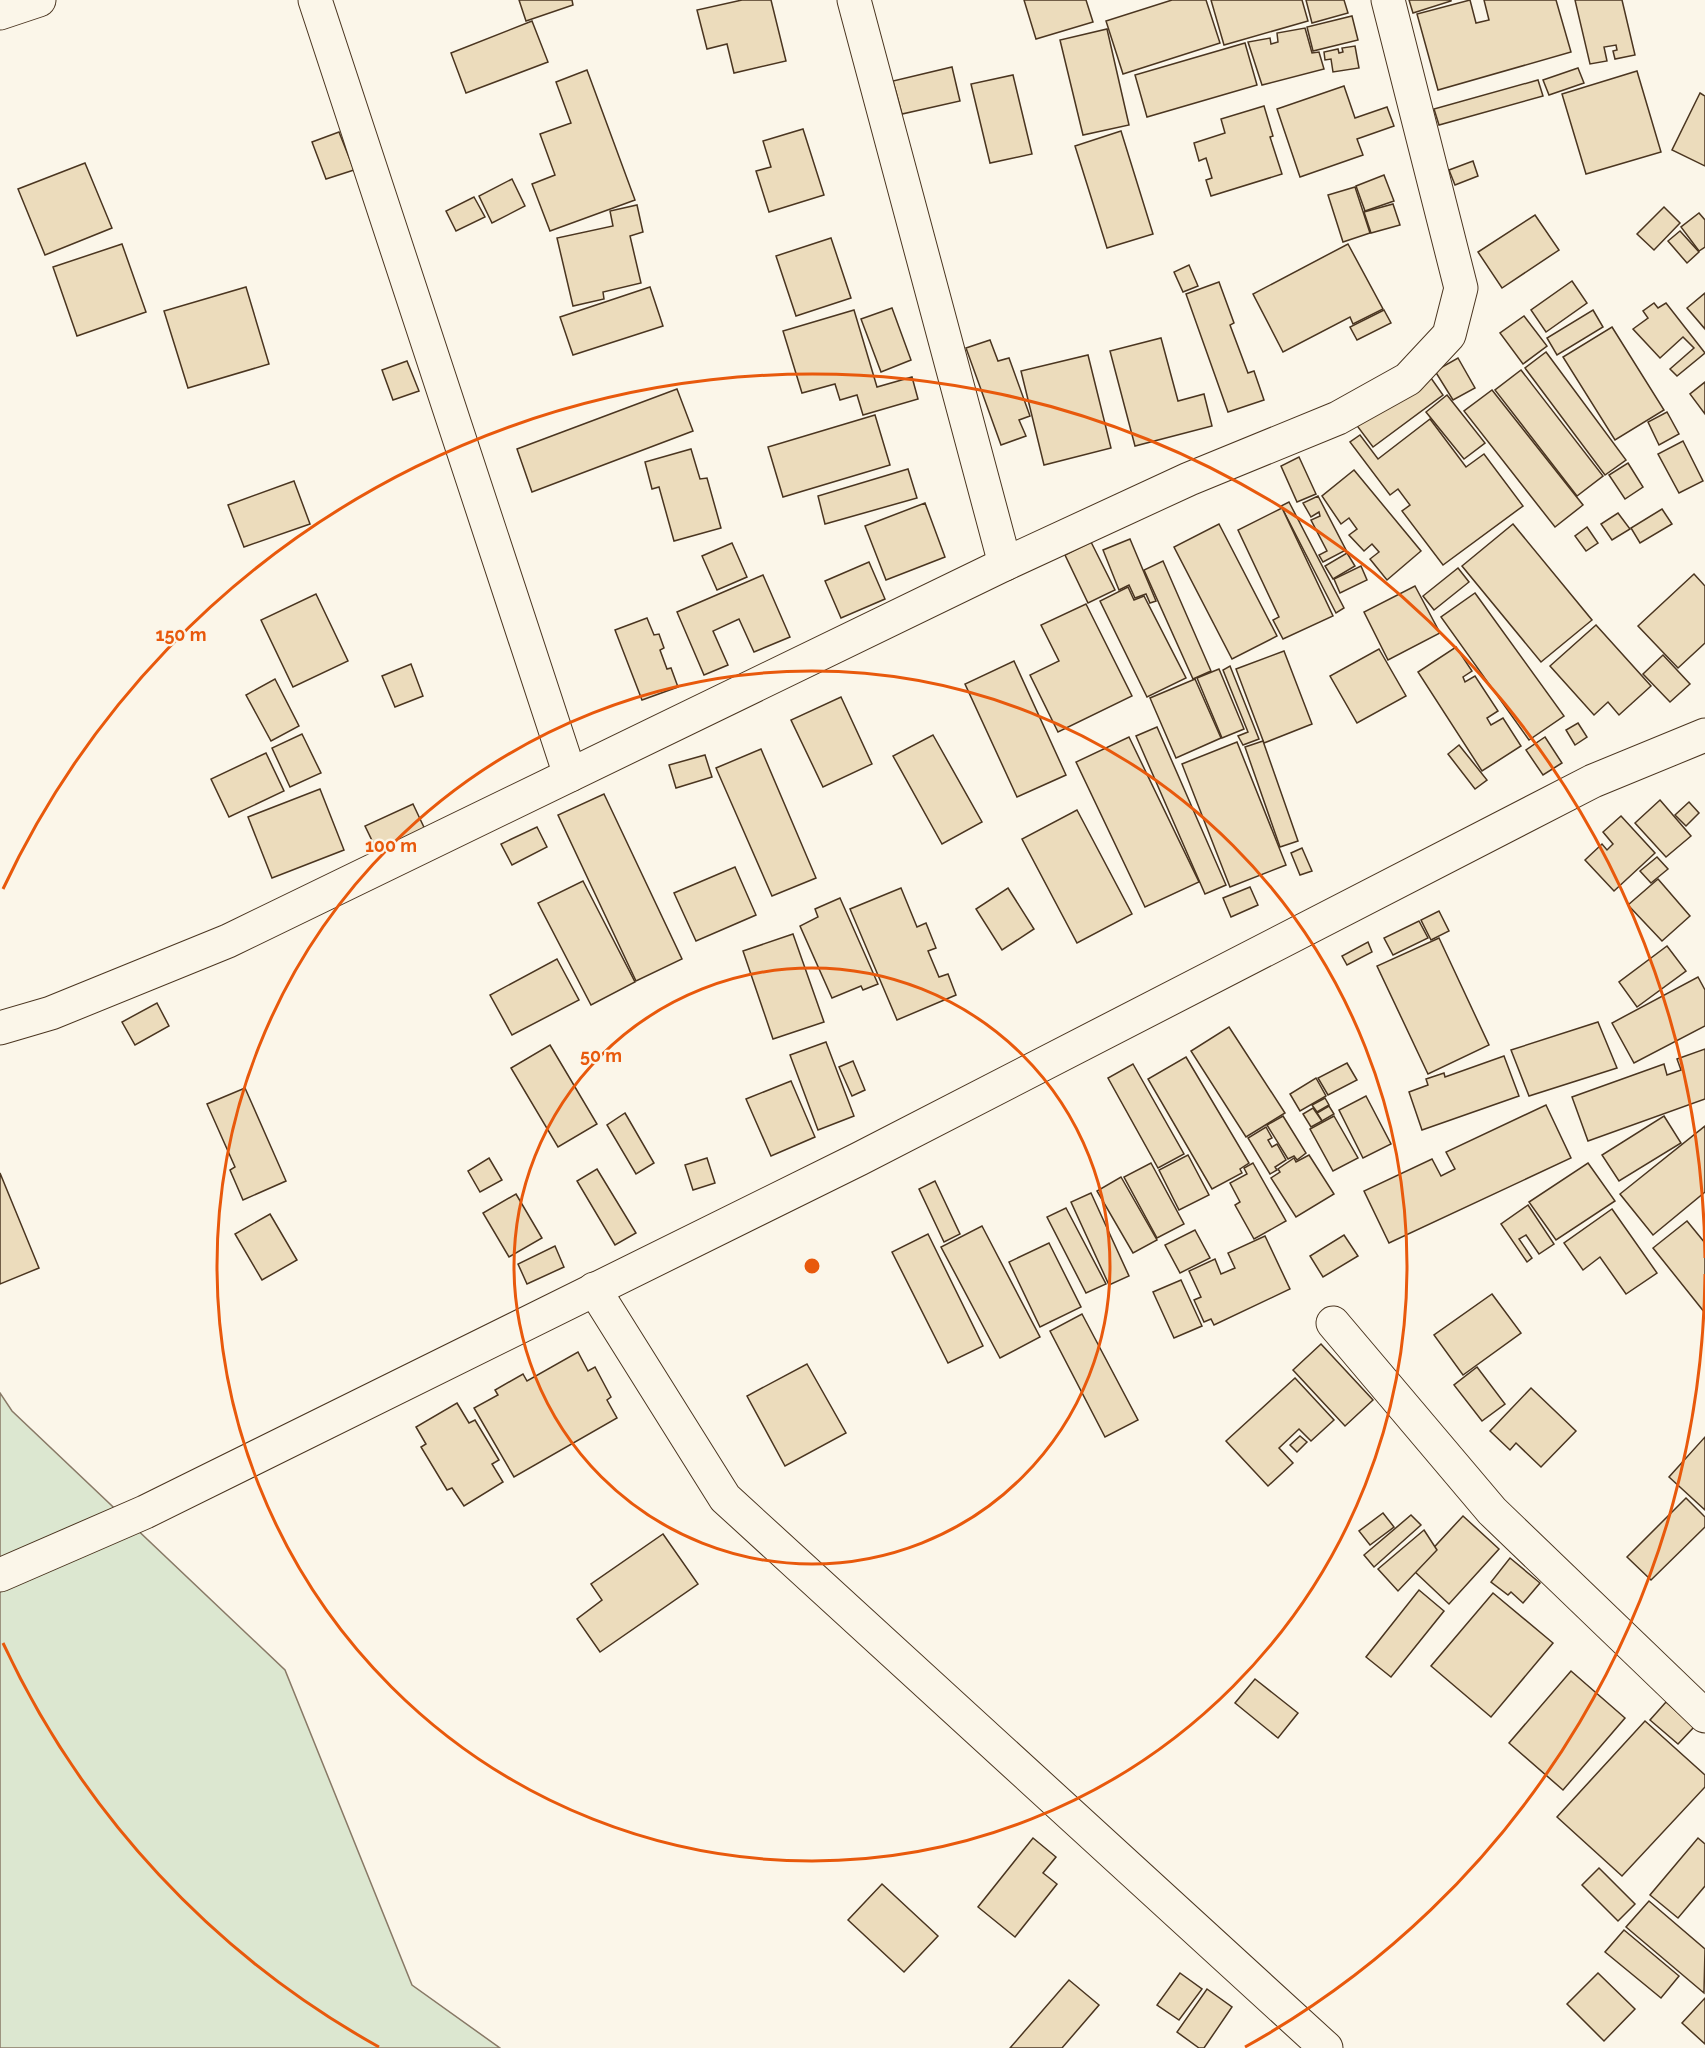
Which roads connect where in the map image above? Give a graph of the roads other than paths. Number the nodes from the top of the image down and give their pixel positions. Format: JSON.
{"nodes":[{"id":1,"x":39,"y":0,"type":"edge"},
{"id":2,"x":315,"y":0,"type":"edge"},
{"id":3,"x":854,"y":0,"type":"edge"},
{"id":4,"x":1388,"y":0,"type":"edge"},
{"id":5,"x":0,"y":13,"type":"edge"},
{"id":6,"x":1005,"y":564,"type":"junction"},
{"id":7,"x":1705,"y":735,"type":"edge"},
{"id":8,"x":570,"y":775,"type":"junction"},
{"id":9,"x":0,"y":1028,"type":"edge"},
{"id":10,"x":594,"y":1289,"type":"junction"},
{"id":11,"x":1333,"y":1323,"type":"dead end"},
{"id":12,"x":0,"y":1575,"type":"edge"},
{"id":13,"x":1705,"y":1716,"type":"edge"},
{"id":14,"x":1326,"y":2048,"type":"edge"}],
"edges":[{"from":1,"to":5,"type":"street"},
{"from":2,"to":8,"type":"street"},
{"from":3,"to":6,"type":"street"},
{"from":4,"to":6,"type":"street"},
{"from":6,"to":8,"type":"street"},
{"from":7,"to":10,"type":"street"},
{"from":8,"to":9,"type":"street"},
{"from":10,"to":12,"type":"street"},
{"from":10,"to":14,"type":"street"},
{"from":11,"to":13,"type":"street"}]}
